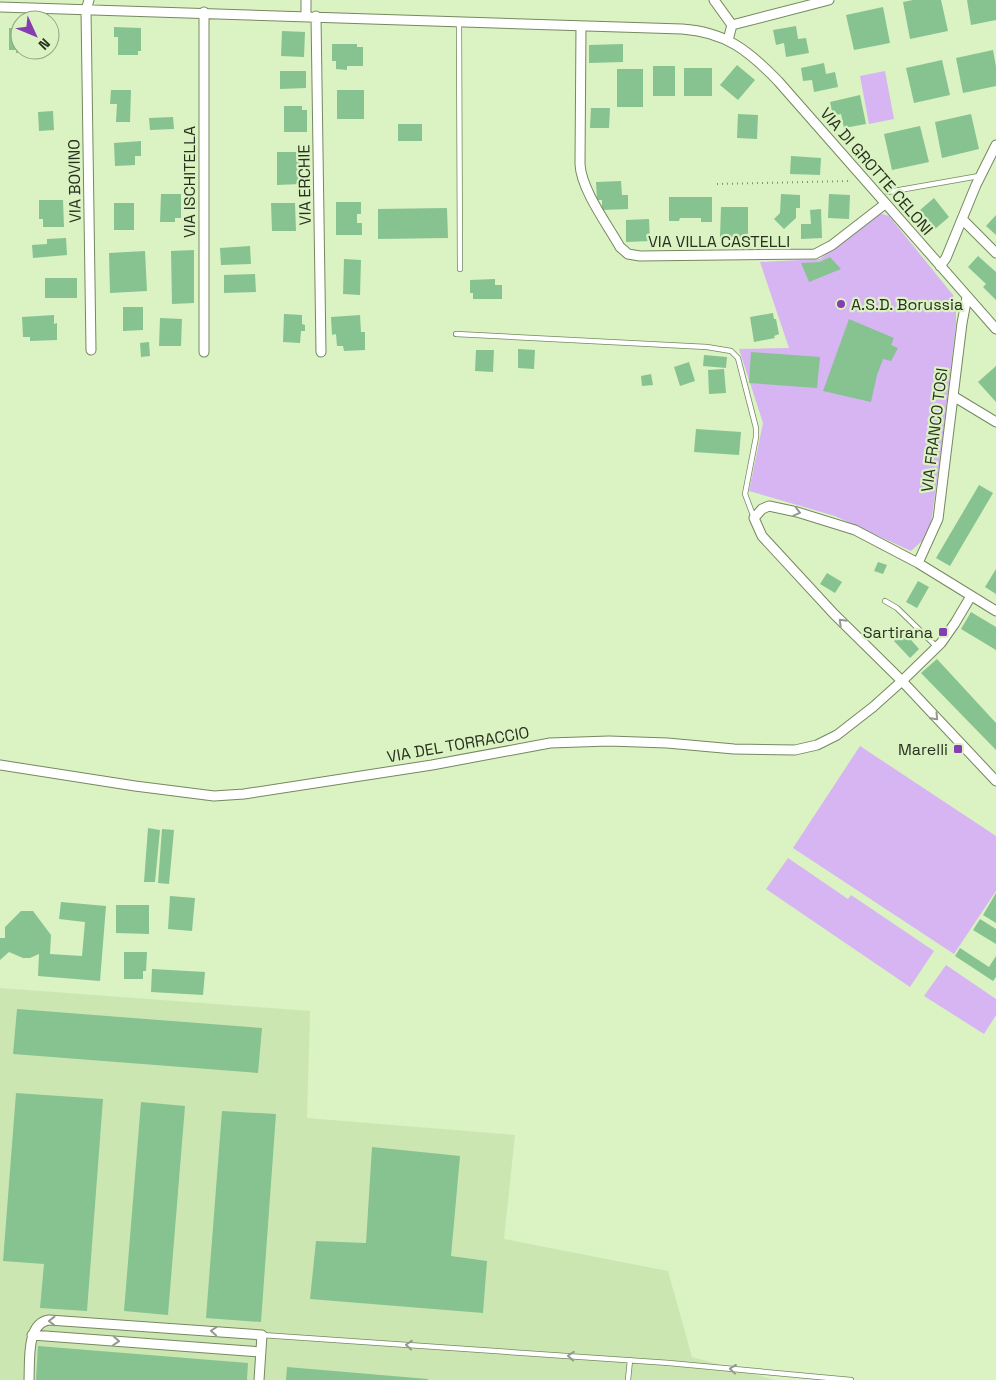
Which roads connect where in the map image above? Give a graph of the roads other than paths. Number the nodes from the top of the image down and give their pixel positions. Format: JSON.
{"nodes":[{"id":1,"x":90,"y":0,"type":"edge"},
{"id":2,"x":306,"y":0,"type":"edge"},
{"id":3,"x":714,"y":0,"type":"edge"},
{"id":4,"x":829,"y":0,"type":"edge"},
{"id":5,"x":0,"y":7,"type":"edge"},
{"id":6,"x":86,"y":10,"type":"junction"},
{"id":7,"x":204,"y":12,"type":"junction"},
{"id":8,"x":316,"y":16,"type":"junction"},
{"id":9,"x":306,"y":17,"type":"junction"},
{"id":10,"x":459,"y":22,"type":"junction"},
{"id":11,"x":732,"y":24,"type":"junction"},
{"id":12,"x":581,"y":26,"type":"junction"},
{"id":13,"x":728,"y":40,"type":"junction"},
{"id":14,"x":996,"y":145,"type":"edge"},
{"id":15,"x":980,"y":176,"type":"junction"},
{"id":16,"x":888,"y":192,"type":"dead end"},
{"id":17,"x":885,"y":204,"type":"junction"},
{"id":18,"x":962,"y":220,"type":"junction"},
{"id":19,"x":996,"y":253,"type":"edge"},
{"id":20,"x":940,"y":266,"type":"junction"},
{"id":21,"x":460,"y":269,"type":"dead end"},
{"id":22,"x":967,"y":297,"type":"junction"},
{"id":23,"x":996,"y":329,"type":"edge"},
{"id":24,"x":456,"y":334,"type":"dead end"},
{"id":25,"x":91,"y":350,"type":"dead end"},
{"id":26,"x":204,"y":352,"type":"dead end"},
{"id":27,"x":321,"y":352,"type":"dead end"},
{"id":28,"x":953,"y":396,"type":"junction"},
{"id":29,"x":996,"y":422,"type":"edge"},
{"id":30,"x":754,"y":518,"type":"junction"},
{"id":31,"x":918,"y":563,"type":"junction"},
{"id":32,"x":971,"y":596,"type":"junction"},
{"id":33,"x":884,"y":601,"type":"dead end"},
{"id":34,"x":996,"y":611,"type":"edge"},
{"id":35,"x":937,"y":647,"type":"junction"},
{"id":36,"x":902,"y":681,"type":"junction"},
{"id":37,"x":0,"y":765,"type":"edge"},
{"id":38,"x":996,"y":781,"type":"edge"},
{"id":39,"x":32,"y":1335,"type":"junction"},
{"id":40,"x":262,"y":1335,"type":"junction"},
{"id":41,"x":261,"y":1352,"type":"junction"},
{"id":42,"x":630,"y":1360,"type":"junction"},
{"id":43,"x":28,"y":1380,"type":"edge"},
{"id":44,"x":259,"y":1380,"type":"edge"},
{"id":45,"x":628,"y":1380,"type":"edge"},
{"id":46,"x":852,"y":1380,"type":"edge"}],
"edges":[{"from":1,"to":6,"type":"street"},
{"from":2,"to":9,"type":"street"},
{"from":3,"to":11,"type":"street"},
{"from":4,"to":11,"type":"street"},
{"from":5,"to":6,"type":"street","name":"VIA DI GROTTE CELONI"},
{"from":6,"to":7,"type":"street","name":"VIA DI GROTTE CELONI"},
{"from":6,"to":25,"type":"street","name":"VIA BOVINO"},
{"from":7,"to":9,"type":"street","name":"VIA DI GROTTE CELONI"},
{"from":7,"to":26,"type":"street","name":"VIA ISCHITELLA"},
{"from":8,"to":9,"type":"street","name":"VIA DI GROTTE CELONI"},
{"from":8,"to":10,"type":"street","name":"VIA DI GROTTE CELONI"},
{"from":8,"to":27,"type":"street","name":"VIA ERCHIE"},
{"from":10,"to":12,"type":"street","name":"VIA DI GROTTE CELONI"},
{"from":10,"to":21,"type":"lane"},
{"from":11,"to":13,"type":"street"},
{"from":12,"to":13,"type":"street","name":"VIA DI GROTTE CELONI"},
{"from":12,"to":17,"type":"street","name":"VIA VILLA CASTELLI"},
{"from":13,"to":17,"type":"street","name":"VIA DI GROTTE CELONI"},
{"from":14,"to":15,"type":"street"},
{"from":15,"to":16,"type":"lane"},
{"from":15,"to":18,"type":"street"},
{"from":17,"to":20,"type":"street","name":"VIA DI GROTTE CELONI"},
{"from":18,"to":19,"type":"street"},
{"from":18,"to":20,"type":"street"},
{"from":20,"to":22,"type":"street","name":"VIA DI GROTTE CELONI"},
{"from":22,"to":23,"type":"street","name":"VIA DI GROTTE CELONI"},
{"from":22,"to":28,"type":"street","name":"VIA FRANCO TOSI"},
{"from":24,"to":30,"type":"lane"},
{"from":28,"to":29,"type":"street"},
{"from":28,"to":31,"type":"street","name":"VIA FRANCO TOSI"},
{"from":30,"to":31,"type":"street","one_way":true},
{"from":36,"to":30,"type":"street","one_way":true},
{"from":31,"to":32,"type":"street"},
{"from":32,"to":34,"type":"street"},
{"from":32,"to":35,"type":"street","name":"VIA DEL TORRACCIO"},
{"from":33,"to":35,"type":"lane"},
{"from":35,"to":36,"type":"street","name":"VIA DEL TORRACCIO"},
{"from":36,"to":37,"type":"street","name":"VIA DEL TORRACCIO"},
{"from":36,"to":38,"type":"street","one_way":true},
{"from":40,"to":39,"type":"street","one_way":true},
{"from":39,"to":41,"type":"street","one_way":true},
{"from":39,"to":43,"type":"street"},
{"from":40,"to":41,"type":"street"},
{"from":42,"to":40,"type":"lane","one_way":true},
{"from":41,"to":44,"type":"street"},
{"from":42,"to":45,"type":"lane"},
{"from":46,"to":42,"type":"lane","one_way":true}]}
